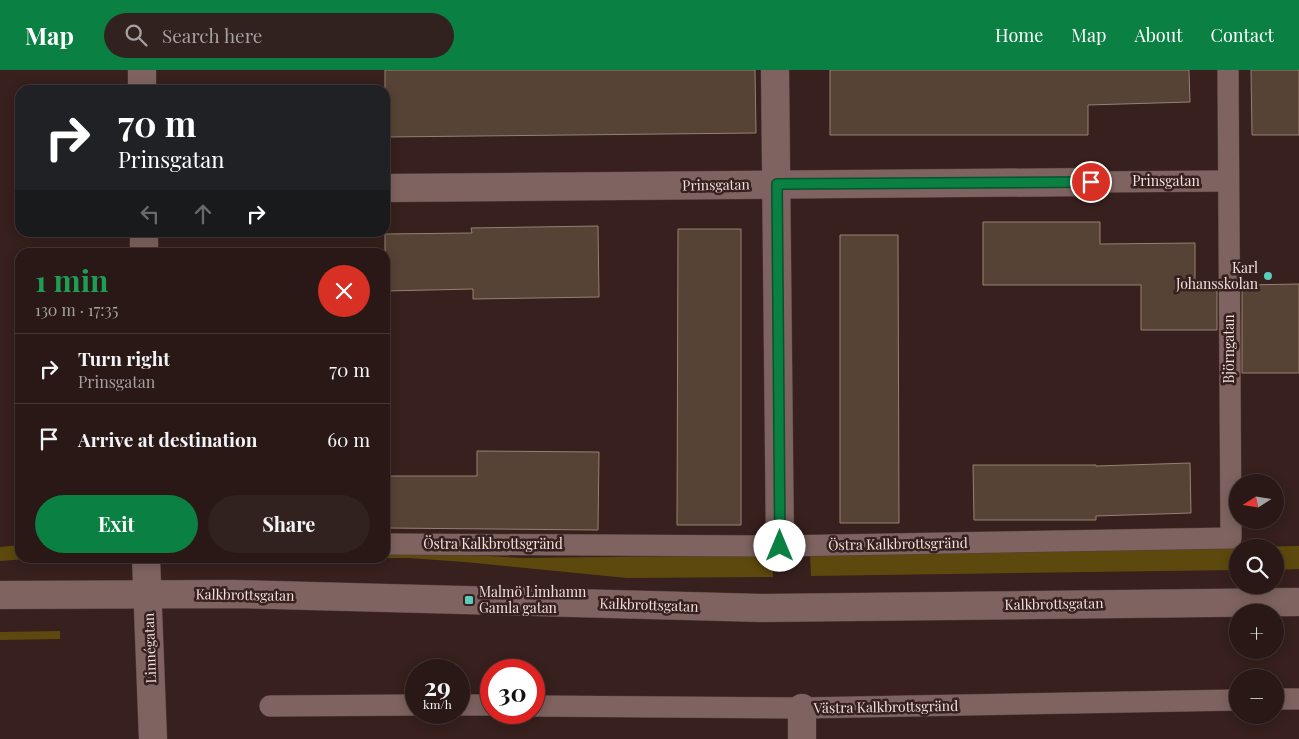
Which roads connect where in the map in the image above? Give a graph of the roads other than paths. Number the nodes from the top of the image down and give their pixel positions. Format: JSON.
{"nodes":[{"id":1,"x":142,"y":70,"type":"edge"},
{"id":2,"x":775,"y":70,"type":"edge"},
{"id":3,"x":1228,"y":70,"type":"edge"},
{"id":4,"x":142,"y":85,"type":"edge"},
{"id":5,"x":1228,"y":181,"type":"junction"},
{"id":6,"x":1091,"y":182,"type":"joint"},
{"id":7,"x":777,"y":184,"type":"junction"},
{"id":8,"x":390,"y":188,"type":"edge"},
{"id":9,"x":1231,"y":538,"type":"joint"},
{"id":10,"x":390,"y":544,"type":"edge"},
{"id":11,"x":780,"y":546,"type":"junction"},
{"id":12,"x":146,"y":563,"type":"edge"},
{"id":13,"x":148,"y":594,"type":"junction"},
{"id":14,"x":0,"y":595,"type":"edge"},
{"id":15,"x":1299,"y":602,"type":"edge"},
{"id":16,"x":1284,"y":699,"type":"edge"},
{"id":17,"x":1299,"y":699,"type":"edge"},
{"id":18,"x":1229,"y":700,"type":"edge"},
{"id":19,"x":405,"y":705,"type":"edge"},
{"id":20,"x":270,"y":706,"type":"dead end"},
{"id":21,"x":545,"y":706,"type":"edge"},
{"id":22,"x":802,"y":708,"type":"junction"},
{"id":23,"x":152,"y":739,"type":"edge"},
{"id":24,"x":802,"y":739,"type":"edge"}],
"edges":[{"from":1,"to":4,"type":"street"},
{"from":2,"to":7,"type":"street"},
{"from":3,"to":5,"type":"street","name":"Björngatan"},
{"from":5,"to":6,"type":"street","name":"Prinsgatan"},
{"from":5,"to":9,"type":"street","name":"Björngatan"},
{"from":6,"to":7,"type":"street","name":"Prinsgatan"},
{"from":7,"to":8,"type":"street","name":"Prinsgatan"},
{"from":7,"to":11,"type":"street"},
{"from":9,"to":11,"type":"street","name":"Östra Kalkbrottsgränd"},
{"from":10,"to":11,"type":"street","name":"Östra Kalkbrottsgränd"},
{"from":12,"to":13,"type":"street","name":"Linnégatan"},
{"from":13,"to":14,"type":"street","name":"Kalkbrottsgatan"},
{"from":13,"to":15,"type":"street","name":"Kalkbrottsgatan"},
{"from":13,"to":23,"type":"street","name":"Linnégatan"},
{"from":16,"to":17,"type":"street"},
{"from":18,"to":22,"type":"street","name":"Västra Kalkbrottsgränd"},
{"from":19,"to":20,"type":"street"},
{"from":21,"to":22,"type":"street","name":"Västra Kalkbrottsgränd"},
{"from":22,"to":24,"type":"street"}]}
